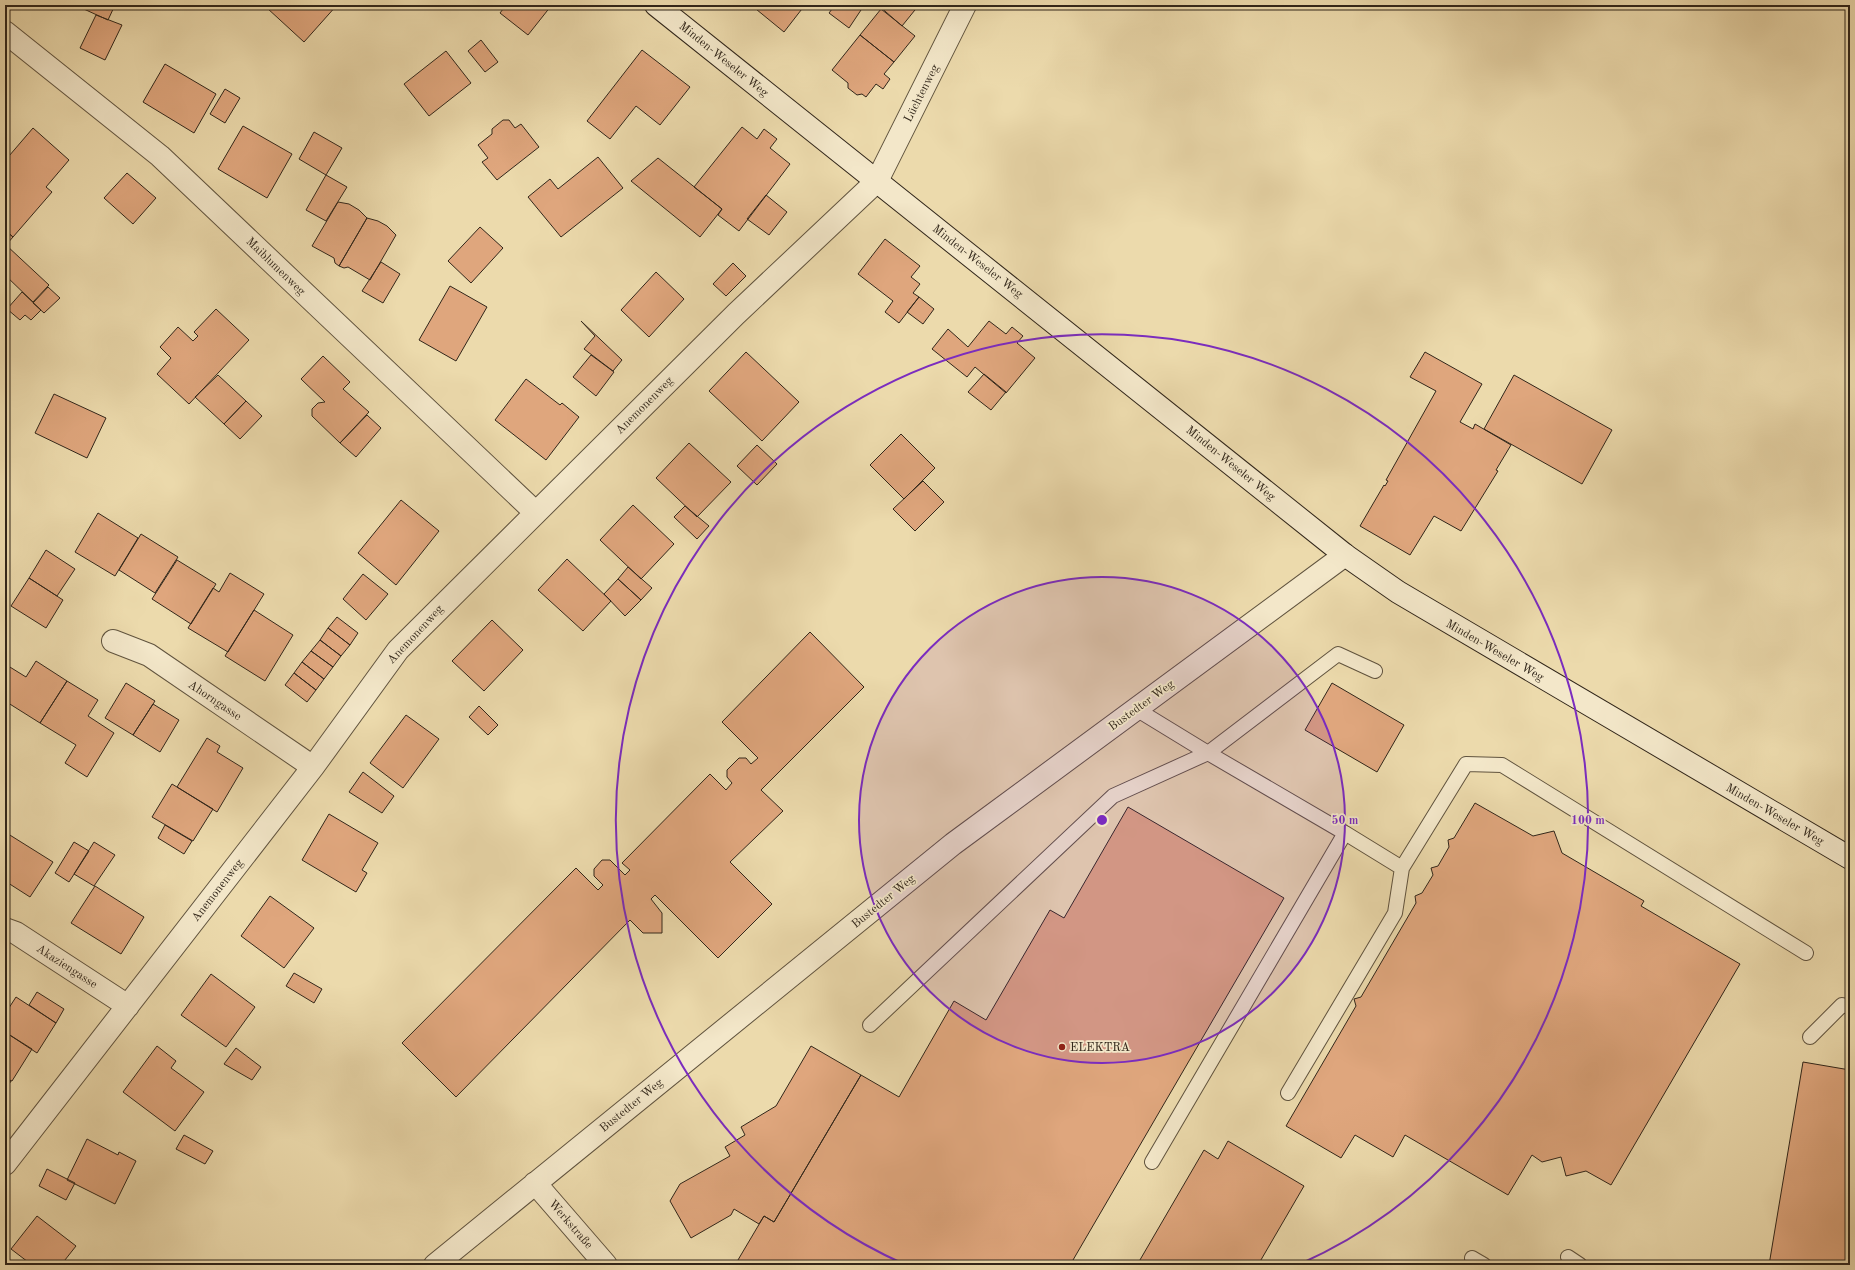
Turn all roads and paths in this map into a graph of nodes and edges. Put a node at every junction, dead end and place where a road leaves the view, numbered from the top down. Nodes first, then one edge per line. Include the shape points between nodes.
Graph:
1 (656, 5) edge
2 (964, 5) edge
3 (5, 32) edge
4 (876, 181) junction
5 (535, 512) junction
6 (1345, 555) junction
7 (113, 641) dead end
8 (1375, 671) dead end
9 (1136, 709) junction
10 (1208, 753) junction
11 (313, 767) junction
12 (1345, 833) junction
13 (1850, 858) edge
14 (1402, 868) junction
15 (5, 929) edge
16 (1806, 952) dead end
17 (128, 1006) junction
18 (1850, 1007) edge
19 (870, 1025) dead end
20 (1810, 1037) dead end
21 (1288, 1093) dead end
22 (1152, 1162) dead end
23 (5, 1164) edge
24 (535, 1183) junction
25 (1568, 1257) dead end
26 (435, 1265) edge
27 (606, 1265) edge
28 (1580, 1265) edge

1 - 4 street, Minden-Weseler Weg
2 - 4 street, Lüchtenweg
3 - 5 street, Maiblumenweg via 160,156
4 - 5 street, Anemonenweg via 736,314
4 - 6 street, Minden-Weseler Weg
5 - 11 street, Anemonenweg via 398,650
6 - 9 street, Bustedter Weg
6 - 13 street, Minden-Weseler Weg via 1398,592
7 - 11 street, Ahorngasse via 149,655
8 - 10 lane via 1338,654
9 - 10 lane
9 - 24 street, Bustedter Weg via 953,844
10 - 12 lane
10 - 19 lane via 1114,796
11 - 17 street, Anemonenweg
12 - 14 lane
12 - 22 lane
14 - 16 lane via 1466,764 1502,765
14 - 21 lane via 1395,913
15 - 17 street, Akaziengasse via 16,933
17 - 23 street, Anemonenweg
18 - 20 lane via 1842,1005
24 - 26 street, Bustedter Weg
24 - 27 street, Werkstraße
25 - 28 lane

